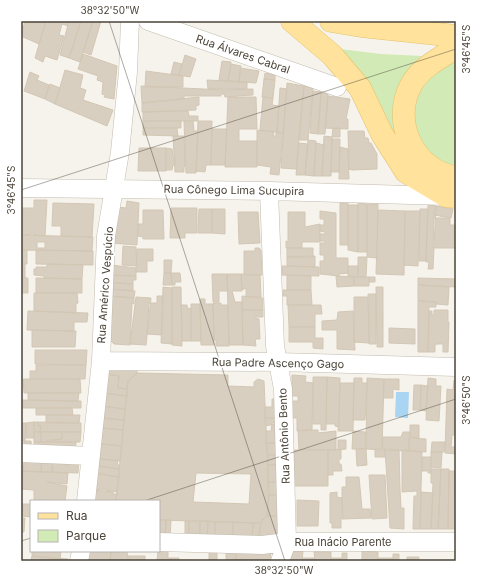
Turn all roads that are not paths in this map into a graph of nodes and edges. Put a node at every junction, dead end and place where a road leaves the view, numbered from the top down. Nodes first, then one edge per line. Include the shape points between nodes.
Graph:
1 (130, 21) edge
2 (148, 21) edge
3 (292, 21) edge
4 (331, 21) edge
5 (456, 36) edge
6 (456, 48) edge
7 (338, 87) dead end
8 (456, 177) edge
9 (21, 188) edge
10 (115, 189) junction
11 (269, 190) junction
12 (451, 197) edge
13 (100, 361) junction
14 (278, 362) junction
15 (456, 367) edge
16 (21, 453) edge
17 (91, 456) junction
18 (86, 500) edge
19 (160, 542) edge
20 (287, 542) junction
21 (456, 542) edge
22 (280, 561) edge

1 - 10 street, Rua Américo Vespúcio via 128,72
2 - 7 street, Rua Álvares Cabral
3 - 12 main road via 332,55 360,88 382,134 406,172
4 - 5 main road
6 - 8 main road via 426,68 411,84 405,100 403,124 411,146 426,163 448,176
9 - 10 street, Rua Cônego Lima Sucupira
10 - 11 street, Rua Cônego Lima Sucupira
10 - 13 street, Rua Américo Vespúcio via 106,236
11 - 12 street, Rua Cônego Lima Sucupira
11 - 14 street, Rua Antônio Bento via 273,327
13 - 14 street, Rua Padre Ascenço Gago
13 - 17 street, Rua Américo Vespúcio
14 - 15 street, Rua Padre Ascenço Gago
14 - 20 street, Rua Antônio Bento via 284,389
16 - 17 street
17 - 18 street, Rua Américo Vespúcio
19 - 20 street, Rua Inácio Parente via 262,545
20 - 21 street, Rua Inácio Parente
20 - 22 street, Rua Antônio Bento

